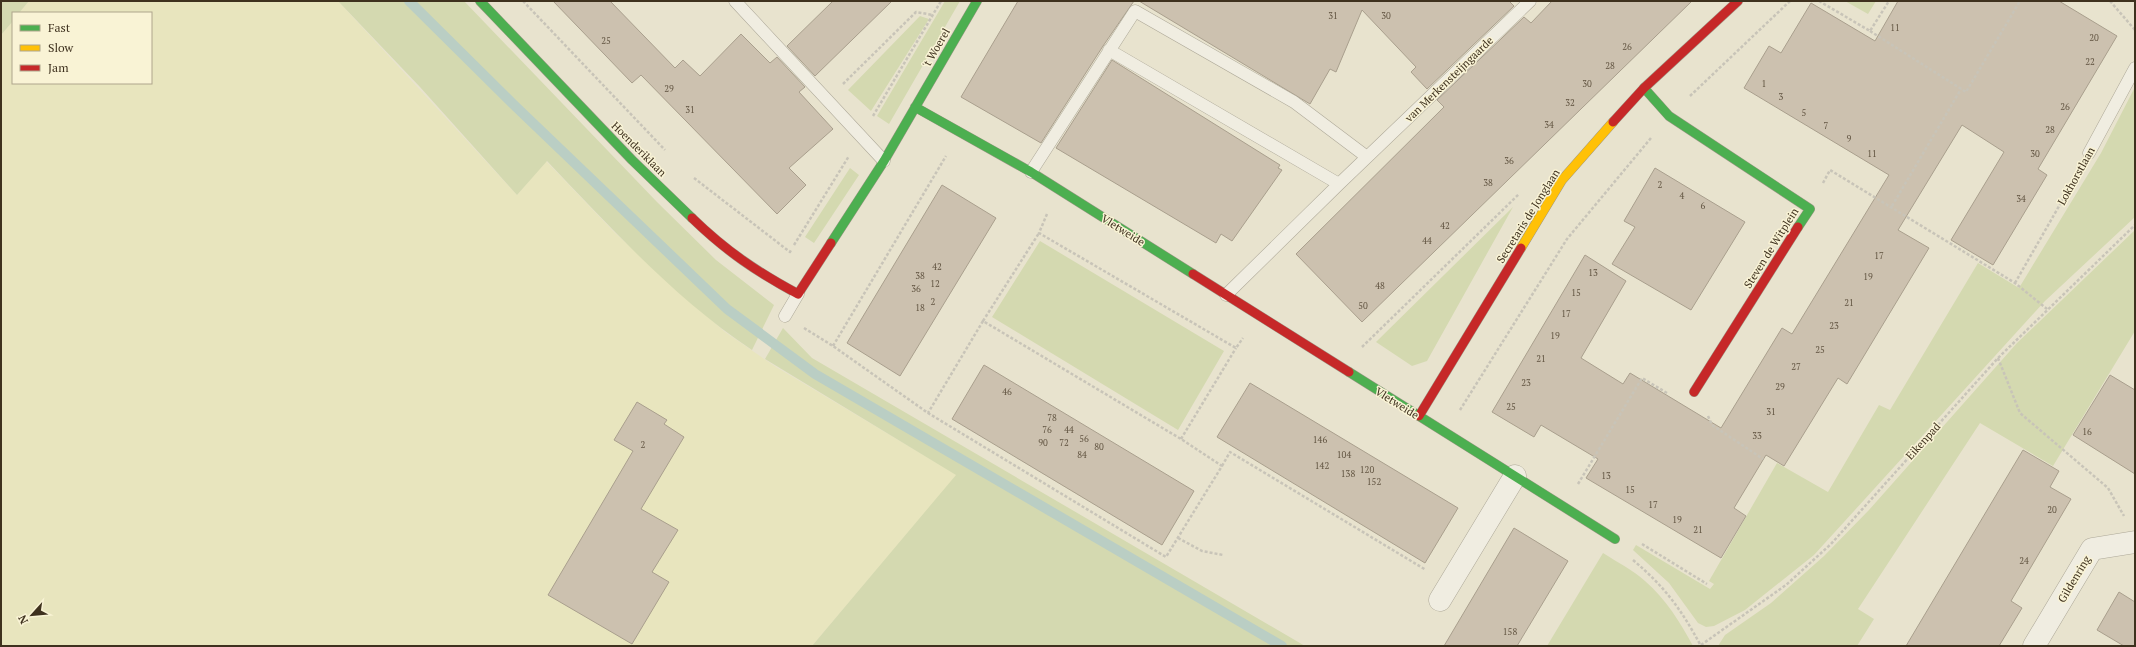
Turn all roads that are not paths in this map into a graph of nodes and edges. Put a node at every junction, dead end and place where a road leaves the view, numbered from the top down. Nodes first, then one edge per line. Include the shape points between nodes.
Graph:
1 (480, 1) edge
2 (734, 1) edge
3 (977, 1) edge
4 (1530, 1) edge
5 (1738, 1) edge
6 (1109, 50) junction
7 (2135, 68) edge
8 (1644, 88) junction
9 (915, 107) junction
10 (2089, 153) road end
11 (1367, 157) junction
12 (884, 161) junction
13 (1031, 172) junction
14 (1339, 184) junction
15 (798, 294) junction
16 (1226, 295) junction
17 (785, 316) road end
18 (1694, 392) dead end
19 (1419, 416) junction
20 (1514, 476) junction
21 (1614, 539) road end
22 (2135, 542) edge
23 (1440, 600) dead end
24 (2034, 646) edge

1 - 15 street, Hoenderiklaan via 632,160 720,245 766,277
2 - 12 lane
3 - 9 street, 't Woerel
4 - 11 lane, van Merkensteijngaarde
5 - 8 street, Secretaris de Jonglaan
6 - 11 lane via 1135,11 1294,102
6 - 13 lane
6 - 14 lane
7 - 10 lane, Lokhorstlaan
8 - 18 street, Steven de Witplein via 1669,116 1810,209
8 - 19 street, Secretaris de Jonglaan via 1562,180
9 - 12 street
9 - 13 street, Vletweide
11 - 14 lane, van Merkensteijngaarde
12 - 15 street
13 - 16 street, Vletweide
14 - 16 lane, van Merkensteijngaarde
15 - 17 lane
16 - 19 street, Vletweide
19 - 20 street, Vletweide
20 - 21 street, Vletweide
20 - 23 street
22 - 24 street, Gildenring via 2092,549

